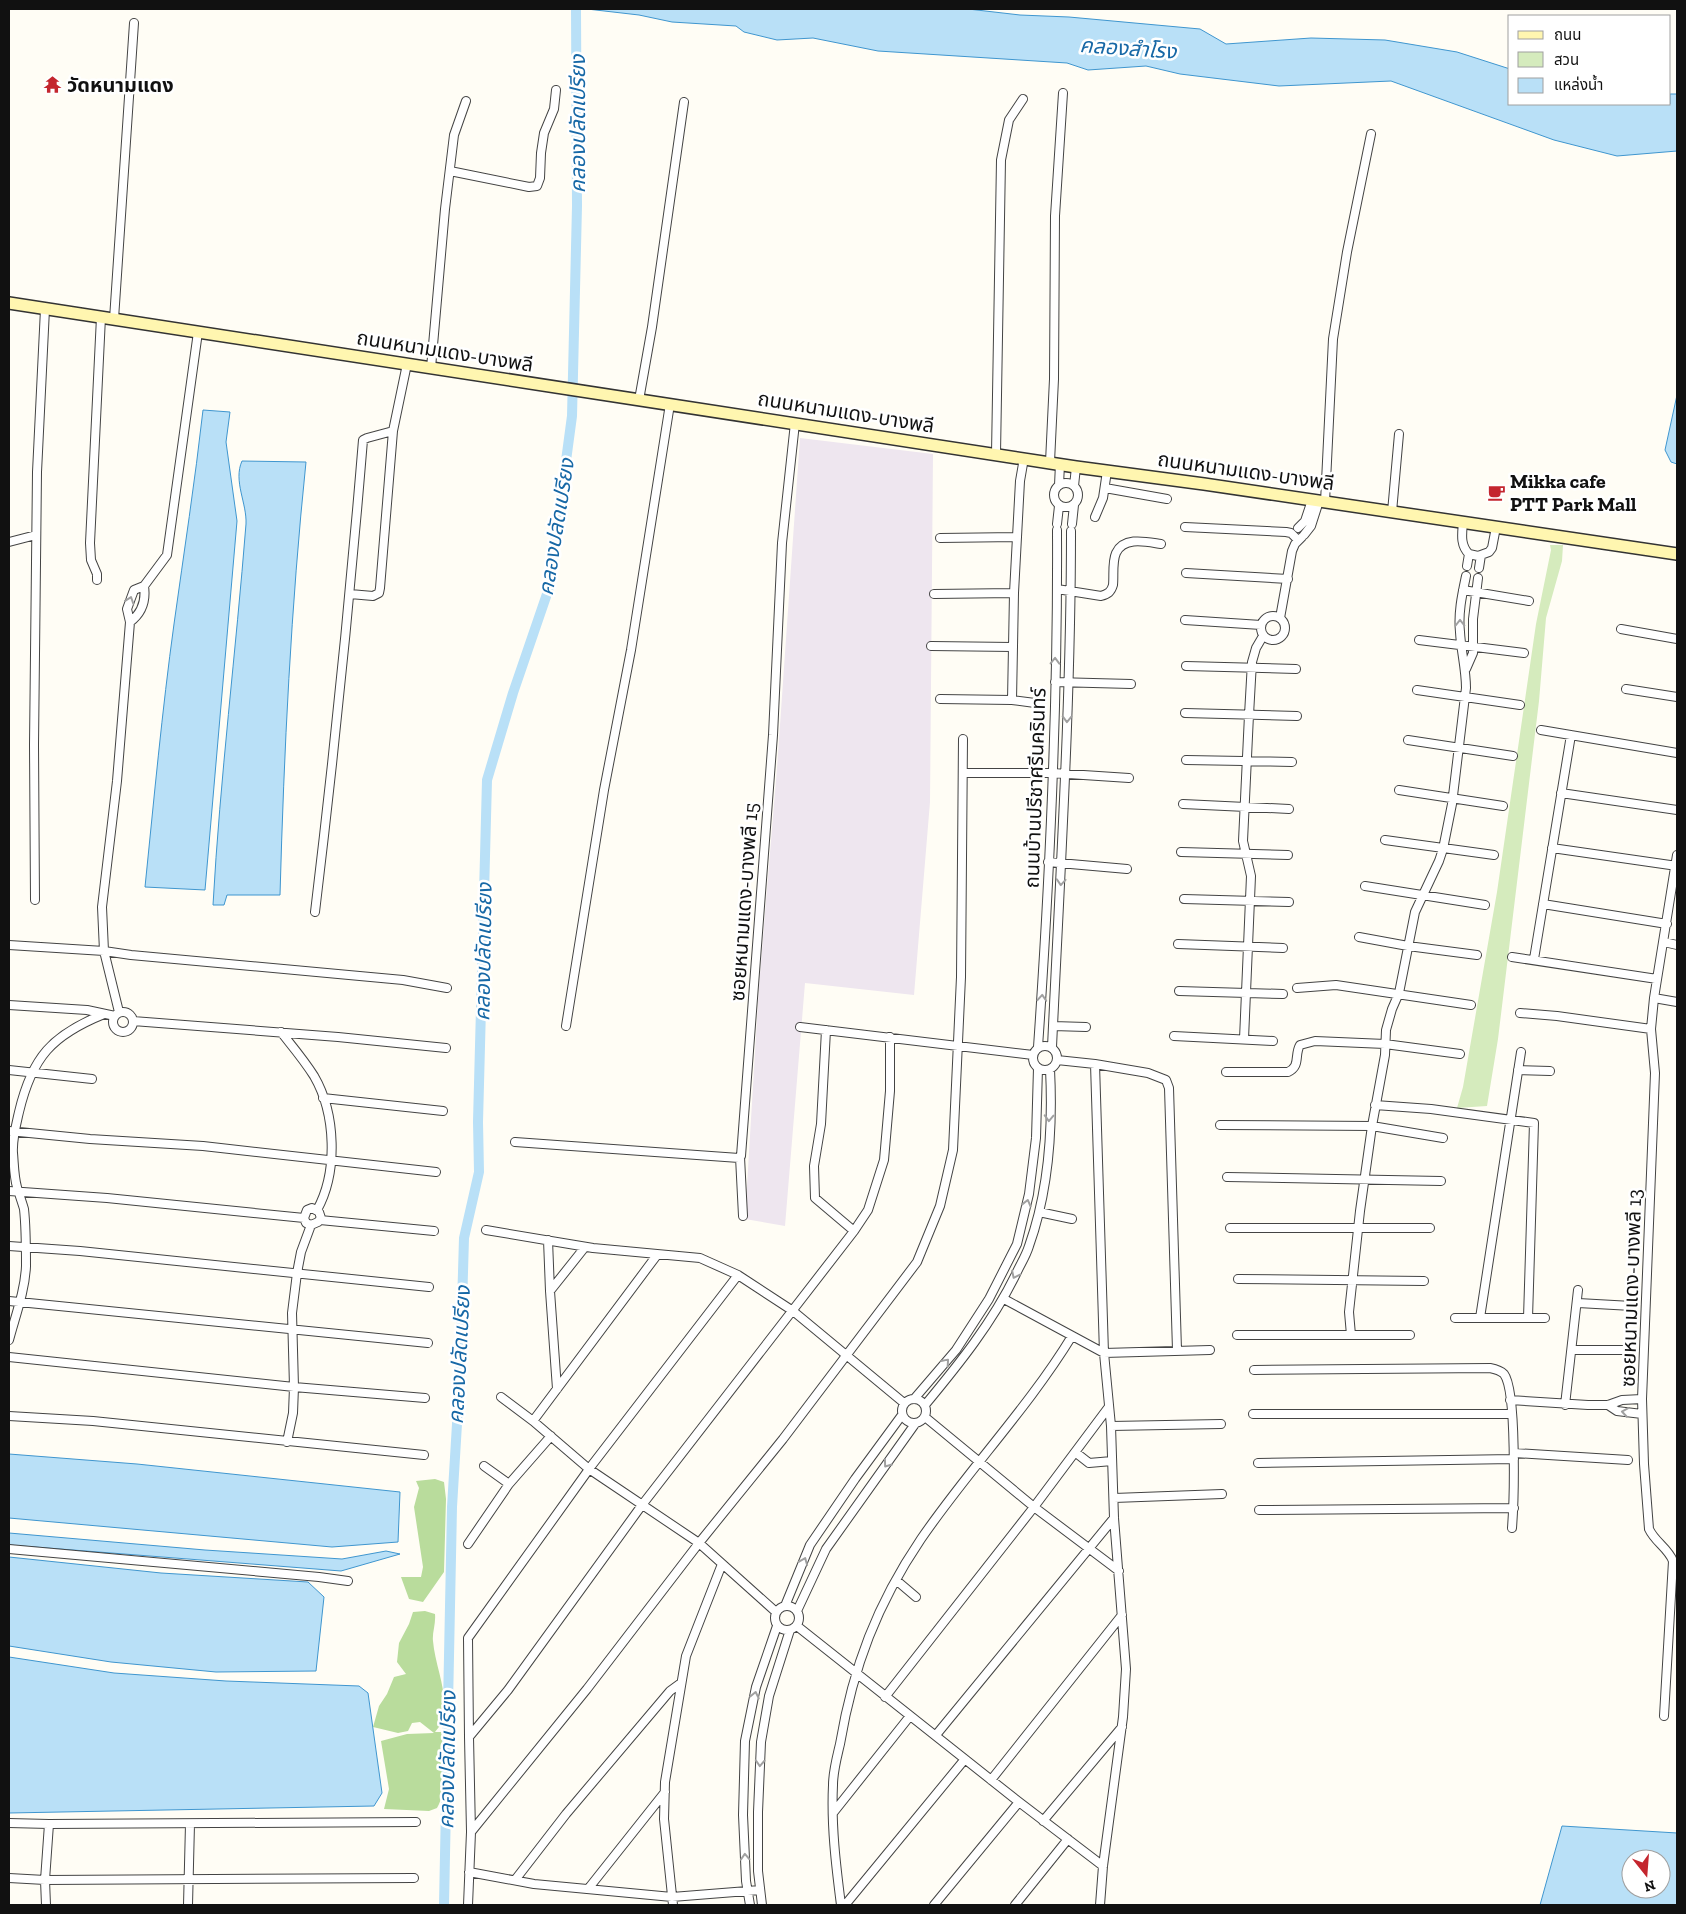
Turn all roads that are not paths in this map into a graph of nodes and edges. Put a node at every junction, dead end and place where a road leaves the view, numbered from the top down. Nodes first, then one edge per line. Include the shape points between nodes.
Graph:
1 (134, 23) dead end
2 (556, 90) dead end
3 (1063, 93) dead end
4 (1023, 99) dead end
5 (466, 101) dead end
6 (684, 102) dead end
7 (1371, 134) dead end
8 (450, 171) junction
9 (9, 303) edge
10 (45, 309) junction
11 (101, 317) junction
12 (114, 319) junction
13 (198, 332) junction
14 (407, 364) junction
15 (431, 368) junction
16 (639, 400) junction
17 (670, 404) junction
18 (796, 424) junction
19 (392, 431) junction
20 (1399, 434) dead end
21 (996, 454) junction
22 (1024, 458) junction
23 (1055, 463) junction
24 (1076, 466) junction
25 (1107, 471) junction
26 (1059, 485) junction
27 (1074, 486) junction
28 (1105, 488) junction
29 (1167, 499) dead end
30 (1319, 501) junction
31 (1074, 505) junction
32 (1059, 506) junction
33 (1392, 512) junction
34 (1095, 517) dead end
35 (1463, 522) junction
36 (1185, 527) dead end
37 (1496, 527) junction
38 (1295, 530) junction
39 (36, 535) junction
40 (1017, 537) junction
41 (1301, 537) junction
42 (940, 538) dead end
43 (9, 542) edge
44 (1161, 544) dead end
45 (1292, 551) junction
46 (1469, 554) junction
47 (1677, 554) edge
48 (1481, 555) junction
49 (1467, 566) dead end
50 (1479, 568) dead end
51 (1186, 573) dead end
52 (1466, 576) dead end
53 (1478, 578) dead end
54 (1288, 579) junction
55 (97, 580) dead end
56 (144, 586) junction
57 (1057, 589) junction
58 (1071, 590) junction
59 (1463, 590) junction
60 (1014, 593) junction
61 (1476, 593) junction
62 (350, 594) junction
63 (934, 594) dead end
64 (1529, 601) dead end
65 (1280, 618) junction
66 (1185, 620) dead end
67 (130, 622) junction
68 (1261, 625) junction
69 (1621, 629) dead end
70 (1264, 636) junction
71 (1677, 639) edge
72 (1419, 640) dead end
73 (1461, 645) junction
74 (931, 646) dead end
75 (1013, 647) junction
76 (1473, 647) junction
77 (1524, 653) dead end
78 (1186, 666) dead end
79 (1251, 668) junction
80 (1296, 669) dead end
81 (1466, 669) junction
82 (1055, 682) junction
83 (1068, 684) junction
84 (1131, 684) dead end
85 (1626, 689) dead end
86 (1418, 690) dead end
87 (1465, 697) junction
88 (1677, 697) edge
89 (940, 699) dead end
90 (1012, 700) junction
91 (1035, 703) dead end
92 (1520, 705) dead end
93 (1185, 713) dead end
94 (1249, 715) junction
95 (1296, 716) dead end
96 (1541, 730) dead end
97 (1571, 735) junction
98 (963, 739) dead end
99 (1408, 740) dead end
100 (1458, 748) junction
101 (1677, 753) edge
102 (1513, 756) dead end
103 (1186, 760) dead end
104 (1247, 761) junction
105 (1292, 762) dead end
106 (964, 773) junction
107 (1052, 773) junction
108 (1066, 774) junction
109 (1129, 778) dead end
110 (1399, 790) dead end
111 (1561, 793) junction
112 (1453, 798) junction
113 (1183, 804) dead end
114 (1503, 806) dead end
115 (1245, 807) junction
116 (1289, 809) dead end
117 (1677, 810) edge
118 (1385, 840) dead end
119 (1552, 848) junction
120 (1443, 849) junction
121 (1182, 852) dead end
122 (1245, 854) junction
123 (1288, 855) dead end
124 (1494, 855) dead end
125 (1677, 855) edge
126 (1048, 862) junction
127 (1062, 863) junction
128 (1676, 866) edge
129 (1127, 869) dead end
130 (1365, 886) dead end
131 (1423, 895) junction
132 (35, 900) dead end
133 (1184, 900) dead end
134 (1250, 900) junction
135 (1289, 902) dead end
136 (1543, 904) junction
137 (1485, 906) dead end
138 (315, 912) dead end
139 (1667, 924) junction
140 (1358, 937) dead end
141 (1664, 942) junction
142 (1178, 944) dead end
143 (9, 945) edge
144 (1677, 945) edge
145 (1247, 946) junction
146 (1408, 946) junction
147 (1283, 948) dead end
148 (104, 951) junction
149 (1477, 955) dead end
150 (1512, 956) dead end
151 (1534, 959) junction
152 (1657, 979) junction
153 (446, 988) dead end
154 (1297, 988) dead end
155 (1179, 991) dead end
156 (1399, 993) junction
157 (1245, 994) junction
158 (1283, 994) dead end
159 (1654, 998) junction
160 (1677, 1002) edge
161 (1471, 1004) dead end
162 (9, 1005) edge
163 (1520, 1013) dead end
164 (104, 1014) junction
165 (117, 1014) junction
166 (133, 1021) junction
167 (566, 1026) dead end
168 (1053, 1026) junction
169 (1086, 1026) dead end
170 (800, 1028) dead end
171 (1651, 1029) junction
172 (826, 1030) junction
173 (281, 1032) junction
174 (1174, 1036) dead end
175 (890, 1037) junction
176 (1244, 1039) junction
177 (1273, 1041) dead end
178 (1385, 1044) junction
179 (958, 1046) junction
180 (1038, 1047) junction
181 (1052, 1047) junction
182 (446, 1048) dead end
183 (1520, 1052) dead end
184 (1460, 1054) dead end
185 (1033, 1055) junction
186 (1057, 1060) junction
187 (1095, 1064) junction
188 (1038, 1068) junction
189 (1050, 1069) junction
190 (9, 1070) edge
191 (1518, 1070) junction
192 (1550, 1071) dead end
193 (32, 1072) junction
194 (1226, 1072) dead end
195 (92, 1079) dead end
196 (323, 1098) junction
197 (1375, 1106) junction
198 (443, 1111) dead end
199 (1509, 1119) junction
200 (1220, 1125) dead end
201 (1372, 1126) junction
202 (12, 1131) edge
203 (1443, 1138) dead end
204 (515, 1142) dead end
205 (740, 1158) junction
206 (331, 1160) junction
207 (436, 1172) dead end
208 (1227, 1177) dead end
209 (1364, 1179) junction
210 (1441, 1181) dead end
211 (9, 1191) edge
212 (18, 1191) junction
213 (317, 1210) junction
214 (1038, 1212) junction
215 (743, 1216) dead end
216 (304, 1218) junction
217 (1072, 1219) dead end
218 (320, 1220) junction
219 (311, 1225) junction
220 (1230, 1228) dead end
221 (1430, 1228) dead end
222 (1358, 1229) junction
223 (486, 1230) dead end
224 (434, 1231) dead end
225 (854, 1231) junction
226 (548, 1240) junction
227 (9, 1246) edge
228 (25, 1246) junction
229 (585, 1247) junction
230 (657, 1255) junction
231 (297, 1273) junction
232 (738, 1275) junction
233 (1238, 1279) dead end
234 (1353, 1279) junction
235 (1424, 1281) dead end
236 (429, 1287) dead end
237 (1578, 1290) dead end
238 (550, 1291) junction
239 (1004, 1299) junction
240 (9, 1301) edge
241 (19, 1302) junction
242 (1578, 1303) junction
243 (1632, 1306) dead end
244 (793, 1311) junction
245 (1455, 1318) dead end
246 (1480, 1318) junction
247 (1528, 1318) junction
248 (1545, 1318) dead end
249 (293, 1330) junction
250 (1351, 1335) junction
251 (1410, 1335) dead end
252 (1072, 1336) junction
253 (1237, 1336) dead end
254 (9, 1340) edge
255 (428, 1342) dead end
256 (1177, 1350) junction
257 (1210, 1350) dead end
258 (1572, 1350) junction
259 (1632, 1350) dead end
260 (1104, 1353) junction
261 (845, 1356) junction
262 (9, 1357) edge
263 (1254, 1370) dead end
264 (294, 1387) junction
265 (557, 1389) junction
266 (501, 1397) dead end
267 (425, 1398) dead end
268 (914, 1399) junction
269 (1510, 1400) junction
270 (1642, 1400) junction
271 (904, 1403) junction
272 (925, 1405) junction
273 (1565, 1405) junction
274 (1608, 1405) junction
275 (1108, 1408) junction
276 (1253, 1414) dead end
277 (1511, 1414) junction
278 (1642, 1414) junction
279 (902, 1415) junction
280 (9, 1416) edge
281 (925, 1417) junction
282 (534, 1420) junction
283 (915, 1424) junction
284 (1221, 1424) dead end
285 (1110, 1426) junction
286 (552, 1436) junction
287 (287, 1442) junction
288 (1075, 1452) junction
289 (424, 1455) dead end
290 (1514, 1456) junction
291 (1628, 1460) dead end
292 (1112, 1461) junction
293 (980, 1462) junction
294 (1258, 1463) dead end
295 (484, 1466) dead end
296 (589, 1469) junction
297 (509, 1484) junction
298 (1222, 1494) dead end
299 (1114, 1498) junction
300 (642, 1505) junction
301 (1034, 1507) junction
302 (1514, 1508) junction
303 (1260, 1510) dead end
304 (1114, 1518) junction
305 (1512, 1528) dead end
306 (699, 1543) junction
307 (468, 1544) dead end
308 (1088, 1547) junction
309 (9, 1549) edge
310 (722, 1564) junction
311 (1119, 1571) junction
312 (896, 1580) junction
313 (348, 1581) dead end
314 (916, 1597) dead end
315 (785, 1606) junction
316 (797, 1611) junction
317 (776, 1612) junction
318 (1122, 1615) junction
319 (777, 1626) junction
320 (793, 1628) junction
321 (856, 1673) junction
322 (682, 1683) junction
323 (885, 1696) junction
324 (910, 1716) junction
325 (1664, 1716) dead end
326 (1122, 1727) junction
327 (936, 1736) junction
328 (469, 1737) junction
329 (965, 1760) junction
330 (991, 1780) junction
331 (665, 1792) junction
332 (1019, 1802) junction
333 (833, 1813) junction
334 (1043, 1821) junction
335 (416, 1822) dead end
336 (9, 1823) edge
337 (49, 1824) junction
338 (190, 1824) junction
339 (470, 1832) junction
340 (1068, 1839) junction
341 (1103, 1866) junction
342 (469, 1872) junction
343 (9, 1878) edge
344 (414, 1878) dead end
345 (45, 1880) junction
346 (188, 1880) junction
347 (515, 1880) junction
348 (588, 1889) junction
349 (760, 1890) junction
350 (748, 1891) junction
351 (673, 1901) edge
352 (1099, 1904) edge
353 (46, 1905) edge
354 (188, 1905) edge
355 (468, 1905) edge
356 (750, 1905) edge
357 (762, 1905) edge
358 (841, 1905) edge
359 (845, 1905) edge
360 (934, 1905) edge
361 (1015, 1905) edge

1 - 12 street
2 - 8 street via 554,110 544,133 537,186
3 - 23 street via 1055,216
4 - 21 street via 1004,137 1000,175
5 - 8 street via 454,135
6 - 16 street
7 - 30 street via 1333,339
8 - 15 street
9 - 10 main road, ถนนหนามแดง-บางพลี
10 - 11 main road, ถนนหนามแดง-บางพลี
10 - 39 street
11 - 12 main road, ถนนหนามแดง-บางพลี
11 - 55 street via 90,543
12 - 13 main road, ถนนหนามแดง-บางพลี
13 - 14 main road, ถนนหนามแดง-บางพลี
13 - 56 street via 167,555
14 - 15 main road, ถนนหนามแดง-บางพลี
14 - 19 street
15 - 16 main road, ถนนหนามแดง-บางพลี
16 - 17 main road, ถนนหนามแดง-บางพลี
17 - 18 main road, ถนนหนามแดง-บางพลี
17 - 167 street via 633,641 604,790
18 - 21 main road, ถนนหนามแดง-บางพลี
18 - 205 street, ซอยหนามแดง-บางพลี 15 via 782,543 772,745
19 - 62 street via 363,440
19 - 62 street via 379,593 373,596
20 - 33 street
21 - 22 main road, ถนนหนามแดง-บางพลี
22 - 23 main road, ถนนหนามแดง-บางพลี
22 - 40 street
23 - 24 main road, ถนนหนามแดง-บางพลี
23 - 26 street
24 - 25 main road, ถนนหนามแดง-บางพลี
24 - 27 street
25 - 28 street
25 - 30 main road, ถนนหนามแดง-บางพลี
26 - 27 street
26 - 32 street via 1053,495
27 - 31 street via 1078,493
28 - 29 street
28 - 34 street
30 - 33 main road, ถนนหนามแดง-บางพลี
30 - 38 street
30 - 41 street via 1310,526
31 - 32 street
31 - 58 street, ถนนบ้านปรีชาศรีนครินทร์
32 - 57 street, ถนนบ้านปรีชาศรีนครินทร์
33 - 35 main road, ถนนหนามแดง-บางพลี
35 - 37 main road, ถนนหนามแดง-บางพลี
35 - 46 street via 1462,539
36 - 38 street
37 - 47 main road, ถนนหนามแดง-บางพลี
37 - 48 street via 1490,552
38 - 41 street
38 - 45 street via 1289,538
39 - 43 street
39 - 132 street
40 - 42 street
40 - 60 street
41 - 45 street
44 - 58 street via 1135,541 1121,547 1116,552 1113,585 1108,594 1102,596
45 - 54 street
46 - 48 street
46 - 49 street
48 - 50 street
51 - 54 street
52 - 59 street
53 - 61 street
54 - 65 street
56 - 67 street via 145,597 138,616
67 -> 56 street via 127,609 134,590
57 - 58 street
82 -> 57 street, ถนนบ้านปรีชาศรีนครินทร์
58 - 83 street, ถนนบ้านปรีชาศรีนครินทร์
59 - 61 street
73 -> 59 street via 1459,618
60 - 63 street
60 - 75 street
61 - 64 street
61 - 76 street
62 - 138 street
65 - 68 street via 1269,617
65 - 70 street via 1284,623 1283,634 1274,640
66 - 68 street
67 - 148 street via 117,781 102,907
68 - 70 street
69 - 71 street
70 - 79 street via 1254,653
72 - 73 street
73 - 76 street
73 - 81 street
74 - 75 street
75 - 90 street
76 - 77 street
76 - 81 street
78 - 79 street
79 - 80 street
79 - 94 street
81 - 87 street
82 - 83 street
82 - 107 street, ถนนบ้านปรีชาศรีนครินทร์
83 - 84 street
83 -> 108 street, ถนนบ้านปรีชาศรีนครินทร์
85 - 88 street
86 - 87 street
87 - 92 street
87 - 100 street
89 - 90 street
90 - 91 street
93 - 94 street
94 - 95 street
94 - 104 street
96 - 97 street
97 - 101 street
97 - 111 street
98 - 106 street
99 - 100 street
100 - 102 street
100 - 112 street
103 - 104 street
104 - 105 street
104 - 115 street
106 - 107 street
106 - 179 street
107 - 108 street
107 - 126 street, ถนนบ้านปรีชาศรีนครินทร์
108 - 109 street
108 - 127 street, ถนนบ้านปรีชาศรีนครินทร์
110 - 112 street
111 - 117 street
111 - 119 street
112 - 114 street
112 - 120 street
113 - 115 street
115 - 116 street
115 - 122 street
118 - 120 street
119 - 128 street
119 - 136 street
120 - 124 street
120 - 131 street
121 - 122 street
122 - 123 street
122 - 134 street via 1251,869
125 - 128 street, ซอยหนามแดง-บางพลี 13
126 - 127 street
180 -> 126 street, ถนนบ้านปรีชาศรีนครินทร์
127 - 129 street
127 -> 168 street, ถนนบ้านปรีชาศรีนครินทร์
128 - 139 street, ซอยหนามแดง-บางพลี 13
130 - 131 street
131 - 137 street
131 - 146 street via 1415,912
133 - 134 street
134 - 135 street
134 - 145 street
136 - 139 street
136 - 151 street
139 - 141 street, ซอยหนามแดง-บางพลี 13
140 - 146 street
141 - 144 street
141 - 152 street, ซอยหนามแดง-บางพลี 13
142 - 145 street
143 - 148 street
145 - 147 street
145 - 157 street
146 - 149 street
146 - 156 street
148 - 153 street via 403,980
148 - 165 street
150 - 151 street
151 - 152 street
152 - 159 street, ซอยหนามแดง-บางพลี 13
154 - 156 street via 1329,984
155 - 157 street
156 - 161 street
156 - 178 street via 1386,1030
157 - 158 street
157 - 176 street
159 - 160 street
159 - 171 street, ซอยหนามแดง-บางพลี 13
162 - 164 street
163 - 171 street
164 - 165 street
164 - 193 street via 60,1037 43,1054
165 - 166 street via 128,1013
165 - 166 street via 112,1023 120,1032 129,1030
166 - 173 street
168 - 169 street
168 - 181 street, ถนนบ้านปรีชาศรีนครินทร์
170 - 172 street
171 - 270 street, ซอยหนามแดง-บางพลี 13 via 1655,1073
172 - 175 street
172 - 225 street via 821,1124 814,1166 815,1198
173 - 182 street
173 - 196 street via 314,1077
174 - 176 street
175 - 179 street
175 - 225 street via 890,1091 884,1160 868,1210
176 - 177 street
178 - 184 street
178 - 194 street via 1314,1041 1300,1045 1297,1065 1288,1072
178 - 197 street
179 - 185 street
179 - 261 street via 953,1150 940,1206 917,1262
180 - 181 street
180 - 185 street, ถนนบ้านปรีชาศรีนครินทร์
181 - 186 street, ถนนบ้านปรีชาศรีนครินทร์
183 - 191 street
185 - 188 street
186 - 187 street
186 - 189 street
187 - 256 street via 1148,1073 1166,1080 1169,1088
187 - 260 street
188 - 189 street
268 -> 188 street via 956,1350 989,1299 1017,1244 1029,1194 1036,1138
189 -> 214 street via 1048,1158
190 - 193 street
191 - 192 street
191 - 199 street
193 - 195 street
193 - 202 street
196 - 198 street
196 - 206 street via 331,1137
197 - 199 street
197 - 201 street
199 - 246 street
199 - 247 street via 1534,1123
200 - 201 street
201 - 203 street
201 - 209 street
202 - 206 street
202 - 212 street
204 - 205 street
205 - 215 street, ซอยหนามแดง-บางพลี 15
206 - 207 street
206 - 213 street via 325,1196
208 - 209 street
209 - 210 street
209 - 222 street
211 - 212 street
212 - 216 street
212 - 228 street via 23,1208
213 - 216 street via 307,1210
213 - 218 street
214 - 217 street
214 -> 239 street via 1029,1247
216 - 219 street
218 - 219 street
218 - 224 street
219 - 231 street
220 - 222 street
221 - 222 street
222 - 234 street
223 - 226 street
225 - 244 street
226 - 229 street
226 - 238 street
227 - 228 street
228 - 231 street
228 - 241 street via 26,1268
229 - 230 street
229 - 238 street
230 - 232 street via 700,1258
230 - 265 street
231 - 236 street
231 - 249 street
232 - 244 street
232 - 296 street
233 - 234 street
234 - 235 street
234 - 250 street via 1349,1312
237 - 242 street
238 - 265 street
239 - 252 street
239 - 272 street via 968,1354
240 - 241 street
241 - 249 street
241 - 254 street
242 - 243 street
242 - 258 street
244 - 261 street
244 - 300 street
245 - 246 street
246 - 247 street
247 - 248 street
249 - 255 street
249 - 264 street
250 - 251 street
250 - 253 street
252 - 260 street
252 - 293 street via 1049,1372
256 - 257 street
256 - 260 street
258 - 259 street
258 - 273 street
260 - 275 street
261 - 271 street
261 - 306 street
262 - 264 street
263 - 269 street via 1490,1368 1504,1375
264 - 267 street
264 - 287 street
265 - 282 street
266 - 282 street
268 - 271 street
268 - 272 street
269 - 273 street
269 - 277 street
270 - 274 street via 1622,1400
270 - 278 street, ซอยหนามแดง-บางพลี 13
271 - 279 street
272 - 281 street
273 - 274 street
278 -> 274 street via 1617,1411
275 - 285 street
275 - 288 street
276 - 277 street
277 - 290 street
278 - 325 street, ซอยหนามแดง-บางพลี 13 via 1649,1529 1673,1561
279 - 283 street
315 -> 279 street via 810,1545
280 - 287 street via 93,1421
281 - 283 street
281 - 293 street
282 - 286 street
283 -> 316 street via 826,1549
284 - 285 street
285 - 292 street
286 - 296 street
286 - 297 street
287 - 289 street
288 - 292 street via 1089,1462
288 - 301 street
290 - 291 street
290 - 294 street
290 - 302 street
292 - 299 street
293 - 301 street
293 - 312 street via 922,1538
295 - 297 street
296 - 300 street
296 - 328 street via 468,1638
297 - 307 street
298 - 299 street
299 - 304 street
300 - 306 street
300 - 328 street via 508,1690
301 - 308 street
301 - 323 street
302 - 303 street
302 - 305 street
304 - 308 street
304 - 311 street
306 - 310 street
306 - 339 street via 587,1689
308 - 311 street
308 - 327 street
309 - 313 street
310 - 317 street
310 - 322 street via 686,1656
311 - 318 street
312 - 314 street
312 - 321 street via 873,1623
315 - 316 street
315 - 317 street
316 - 320 street via 799,1618
317 - 319 street via 774,1620
318 - 326 street via 1126,1669
318 - 330 street
319 - 320 street via 782,1630
350 -> 319 street via 743,1815 745,1741 756,1687
320 - 321 street
320 -> 349 street via 770,1696 761,1742 758,1812
321 - 323 street
321 - 333 street via 844,1716 833,1783
322 - 331 street
322 - 347 street via 670,1691
323 - 324 street
324 - 327 street
324 - 333 street
326 - 334 street
326 - 341 street
327 - 329 street
328 - 339 street
329 - 330 street
329 - 359 street
330 - 332 street
331 - 348 street
331 - 351 street via 664,1819
332 - 334 street
332 - 360 street
333 - 358 street
334 - 340 street
335 - 338 street
336 - 337 street
337 - 338 street
337 - 345 street
338 - 346 street
339 - 342 street
340 - 341 street
340 - 361 street
341 - 352 street
342 - 347 street
342 - 355 street
343 - 345 street
344 - 346 street
345 - 346 street
345 - 353 street
346 - 354 street
347 - 348 street
348 - 351 street
349 - 350 street
349 - 357 street
350 - 351 street
350 - 356 street

